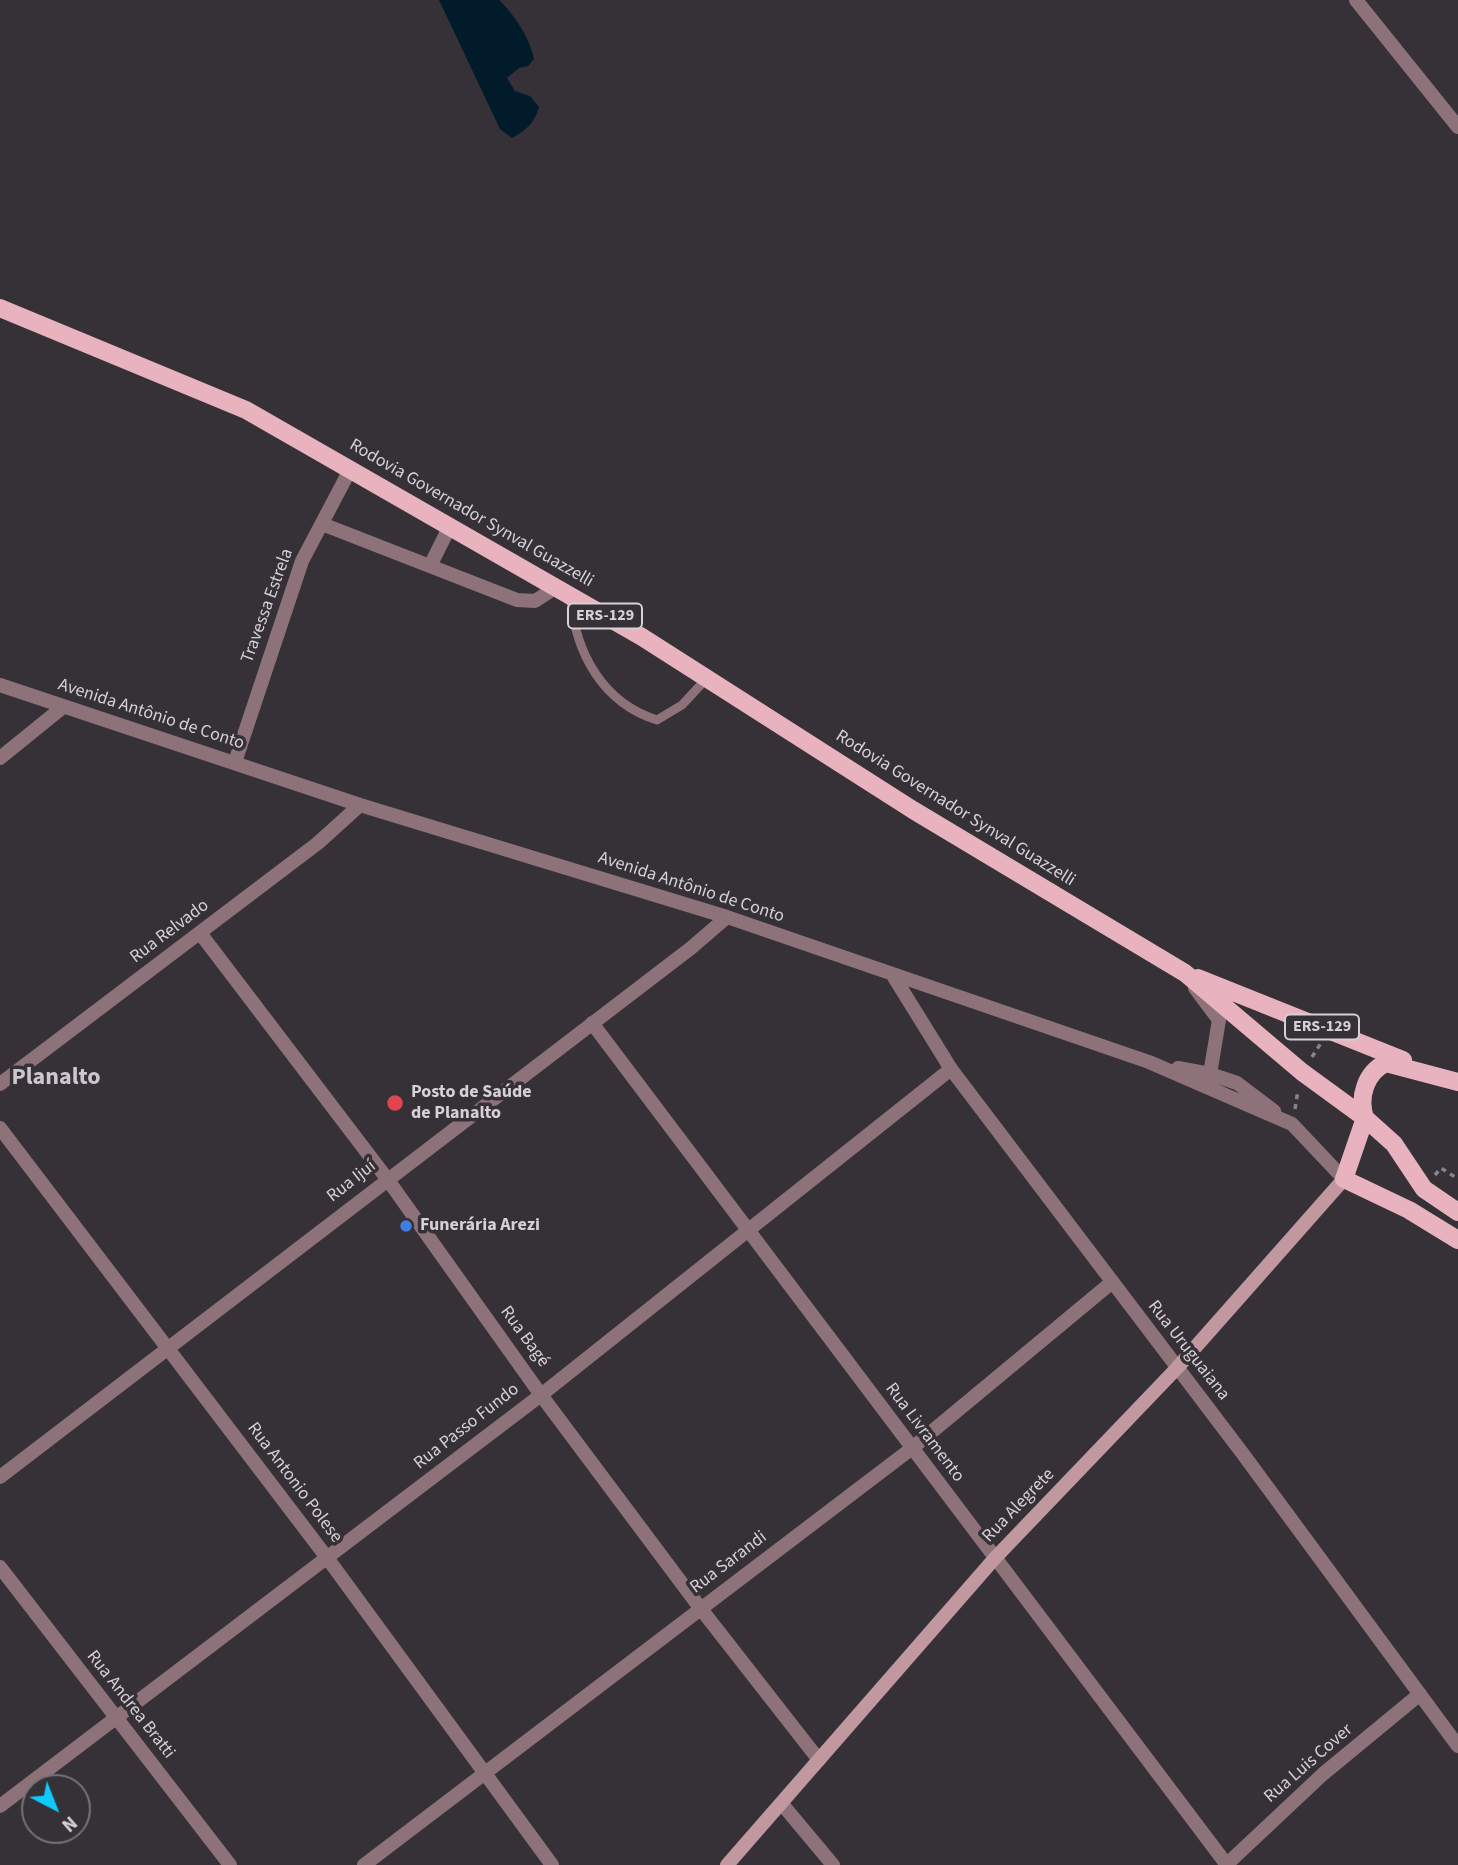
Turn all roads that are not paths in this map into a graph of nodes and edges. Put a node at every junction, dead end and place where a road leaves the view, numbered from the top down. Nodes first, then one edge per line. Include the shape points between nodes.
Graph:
1 (1356, 0) edge
2 (1458, 127) edge
3 (0, 308) edge
4 (351, 468) junction
5 (322, 524) junction
6 (450, 526) junction
7 (430, 566) junction
8 (555, 588) junction
9 (571, 597) junction
10 (707, 678) junction
11 (0, 685) edge
12 (63, 706) junction
13 (0, 758) edge
14 (235, 762) junction
15 (360, 805) junction
16 (727, 917) junction
17 (200, 933) junction
18 (1185, 973) junction
19 (894, 977) junction
20 (592, 1023) junction
21 (1149, 1062) junction
22 (950, 1069) junction
23 (1210, 1074) junction
24 (1458, 1082) edge
25 (0, 1084) edge
26 (1365, 1118) junction
27 (1292, 1124) junction
28 (0, 1128) edge
29 (1344, 1179) junction
30 (387, 1180) junction
31 (1458, 1212) edge
32 (748, 1231) junction
33 (1458, 1240) edge
34 (1111, 1283) junction
35 (167, 1349) junction
36 (1177, 1368) junction
37 (541, 1395) junction
38 (911, 1449) junction
39 (0, 1477) edge
40 (996, 1558) junction
41 (328, 1559) junction
42 (0, 1567) edge
43 (701, 1609) junction
44 (1420, 1694) junction
45 (116, 1719) junction
46 (1458, 1746) edge
47 (819, 1760) junction
48 (484, 1773) junction
49 (782, 1804) junction
50 (0, 1806) edge
51 (230, 1865) edge
52 (364, 1865) edge
53 (552, 1865) edge
54 (727, 1865) edge
55 (833, 1865) edge
56 (1226, 1865) edge

1 - 2 street
3 - 4 main road, Rodovia Governador Synval Guazzelli / ERS-129 via 246,410
4 - 5 street, Travessa Estrela
4 - 6 main road, Rodovia Governador Synval Guazzelli / ERS-129
5 - 7 street
5 - 14 street, Travessa Estrela via 302,561
6 - 7 street
6 - 8 main road, Rodovia Governador Synval Guazzelli / ERS-129
7 - 8 street via 527,602
8 - 9 main road, Rodovia Governador Synval Guazzelli / ERS-129
9 - 10 main road, Rodovia Governador Synval Guazzelli / ERS-129
9 - 10 lane via 573,627 590,666 607,690 634,712 657,720 682,705
10 - 18 main road, Rodovia Governador Synval Guazzelli / ERS-129 via 913,810
11 - 12 street, Avenida Antônio de Conto
12 - 13 street
12 - 14 street, Avenida Antônio de Conto
14 - 15 street, Avenida Antônio de Conto
15 - 16 street, Avenida Antônio de Conto
15 - 17 street, Rua Relvado
16 - 19 street, Avenida Antônio de Conto
16 - 20 street, Rua Ijuí
17 - 25 street, Rua Relvado
17 - 30 street, Rua Bagé
18 - 23 street via 1219,1020
18 - 24 main road, Rodovia Governador Synval Guazzelli / ERS-129
18 - 26 main road, Rodovia Governador Synval Guazzelli / ERS-129 via 1302,1072
19 - 21 street, Avenida Antônio de Conto
19 - 22 street, Rua Uruguaiana
20 - 30 street, Rua Ijuí
20 - 32 street, Rua Livramento
21 - 23 street
21 - 27 street, Avenida Antônio de Conto
22 - 32 street, Rua Passo Fundo
22 - 34 street, Rua Uruguaiana
23 - 27 street via 1237,1083
24 - 26 main road via 1386,1063 1373,1069 1367,1080
26 - 29 main road
26 - 31 main road, Rodovia Governador Synval Guazzelli / ERS-129 via 1394,1144 1424,1189
27 - 29 street, Avenida Antônio de Conto
28 - 35 street, Rua Antonio Polese
29 - 33 main road
29 - 36 street, Rua Alegrete
30 - 35 street, Rua Ijuí
30 - 37 street, Rua Bagé
32 - 37 street, Rua Passo Fundo
32 - 38 street, Rua Livramento
34 - 36 street, Rua Uruguaiana
34 - 38 street, Rua Sarandi
35 - 39 street, Rua Ijuí
35 - 41 street, Rua Antonio Polese
36 - 40 street, Rua Alegrete
36 - 44 street, Rua Uruguaiana
37 - 41 street, Rua Passo Fundo
37 - 43 street, Rua Bagé
38 - 40 street, Rua Livramento
38 - 43 street, Rua Sarandi
40 - 47 street, Rua Alegrete
40 - 56 street, Rua Livramento
41 - 45 street, Rua Passo Fundo
41 - 48 street, Rua Antonio Polese
42 - 45 street, Rua Andrea Bratti
43 - 47 street, Rua Bagé
43 - 48 street, Rua Sarandi
44 - 46 street, Rua Uruguaiana
44 - 56 street, Rua Luis Cover via 1323,1774
45 - 50 street, Rua Passo Fundo
45 - 51 street, Rua Andrea Bratti
47 - 49 street, Rua Alegrete
48 - 52 street, Rua Sarandi
48 - 53 street, Rua Antonio Polese
49 - 54 street, Rua Alegrete
49 - 55 street

